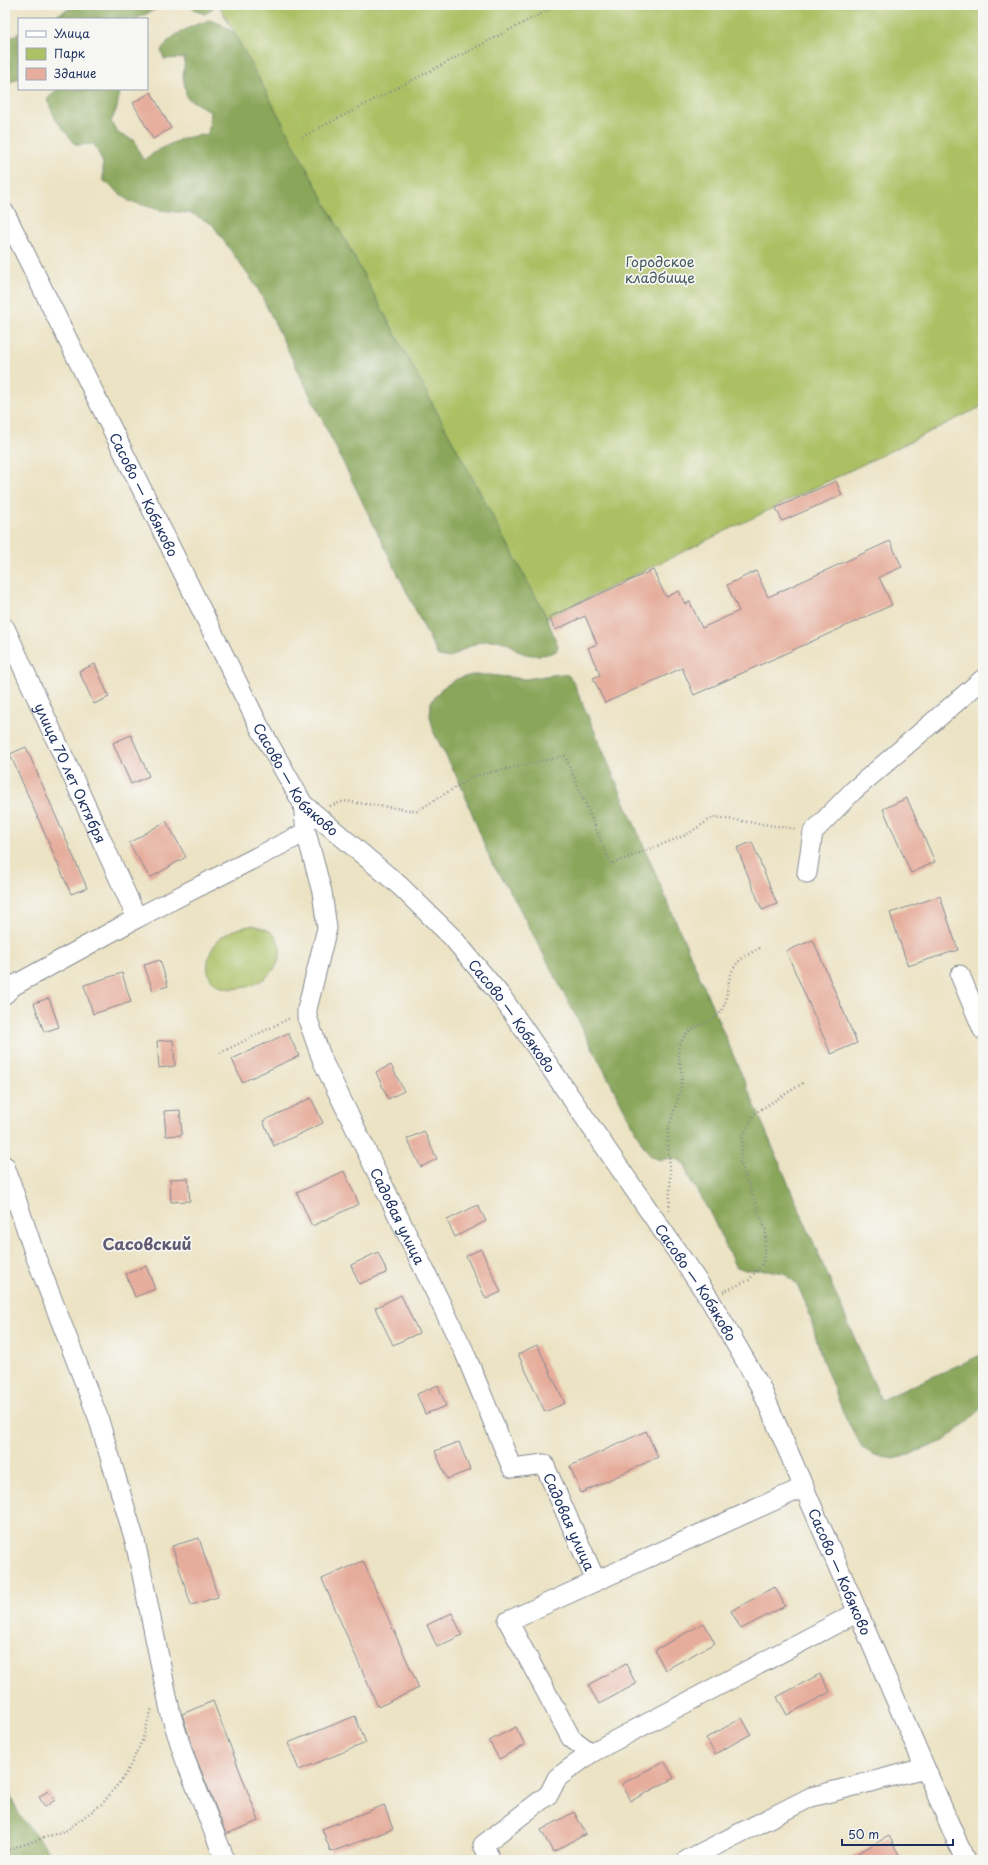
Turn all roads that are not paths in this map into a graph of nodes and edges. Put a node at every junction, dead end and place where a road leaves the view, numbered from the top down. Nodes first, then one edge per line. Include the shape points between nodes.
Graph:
1 (5, 213) edge
2 (5, 628) edge
3 (981, 685) edge
4 (307, 808) junction
5 (306, 832) junction
6 (807, 873) dead end
7 (137, 918) junction
8 (960, 975) dead end
9 (5, 994) edge
10 (983, 1030) edge
11 (5, 1166) edge
12 (804, 1487) junction
13 (596, 1581) junction
14 (858, 1612) junction
15 (591, 1753) junction
16 (925, 1768) junction
17 (225, 1860) edge
18 (491, 1860) edge
19 (687, 1860) edge
20 (965, 1860) edge

1 - 4 street, Сасово — Кобяково via 258,726
2 - 7 street, улица 70 лет Октября
3 - 6 street via 853,791 813,832
4 - 5 street, Садовая улица
4 - 12 street, Сасово — Кобяково via 400,886 452,937 501,996 709,1298 760,1386
5 - 7 street
5 - 13 street, Садовая улица via 322,892 327,928 306,1009 324,1062 464,1351 512,1468 544,1464
7 - 9 street via 13,986
8 - 10 street
11 - 17 street via 35,1255 98,1417 135,1541 171,1715 185,1759
12 - 13 street
12 - 14 street, Сасово — Кобяково
13 - 15 street via 508,1621 571,1738
14 - 15 street
14 - 16 street, Сасово — Кобяково
15 - 18 street via 557,1778 549,1794 483,1845
16 - 19 street via 811,1797
16 - 20 street, Сасово — Кобяково

